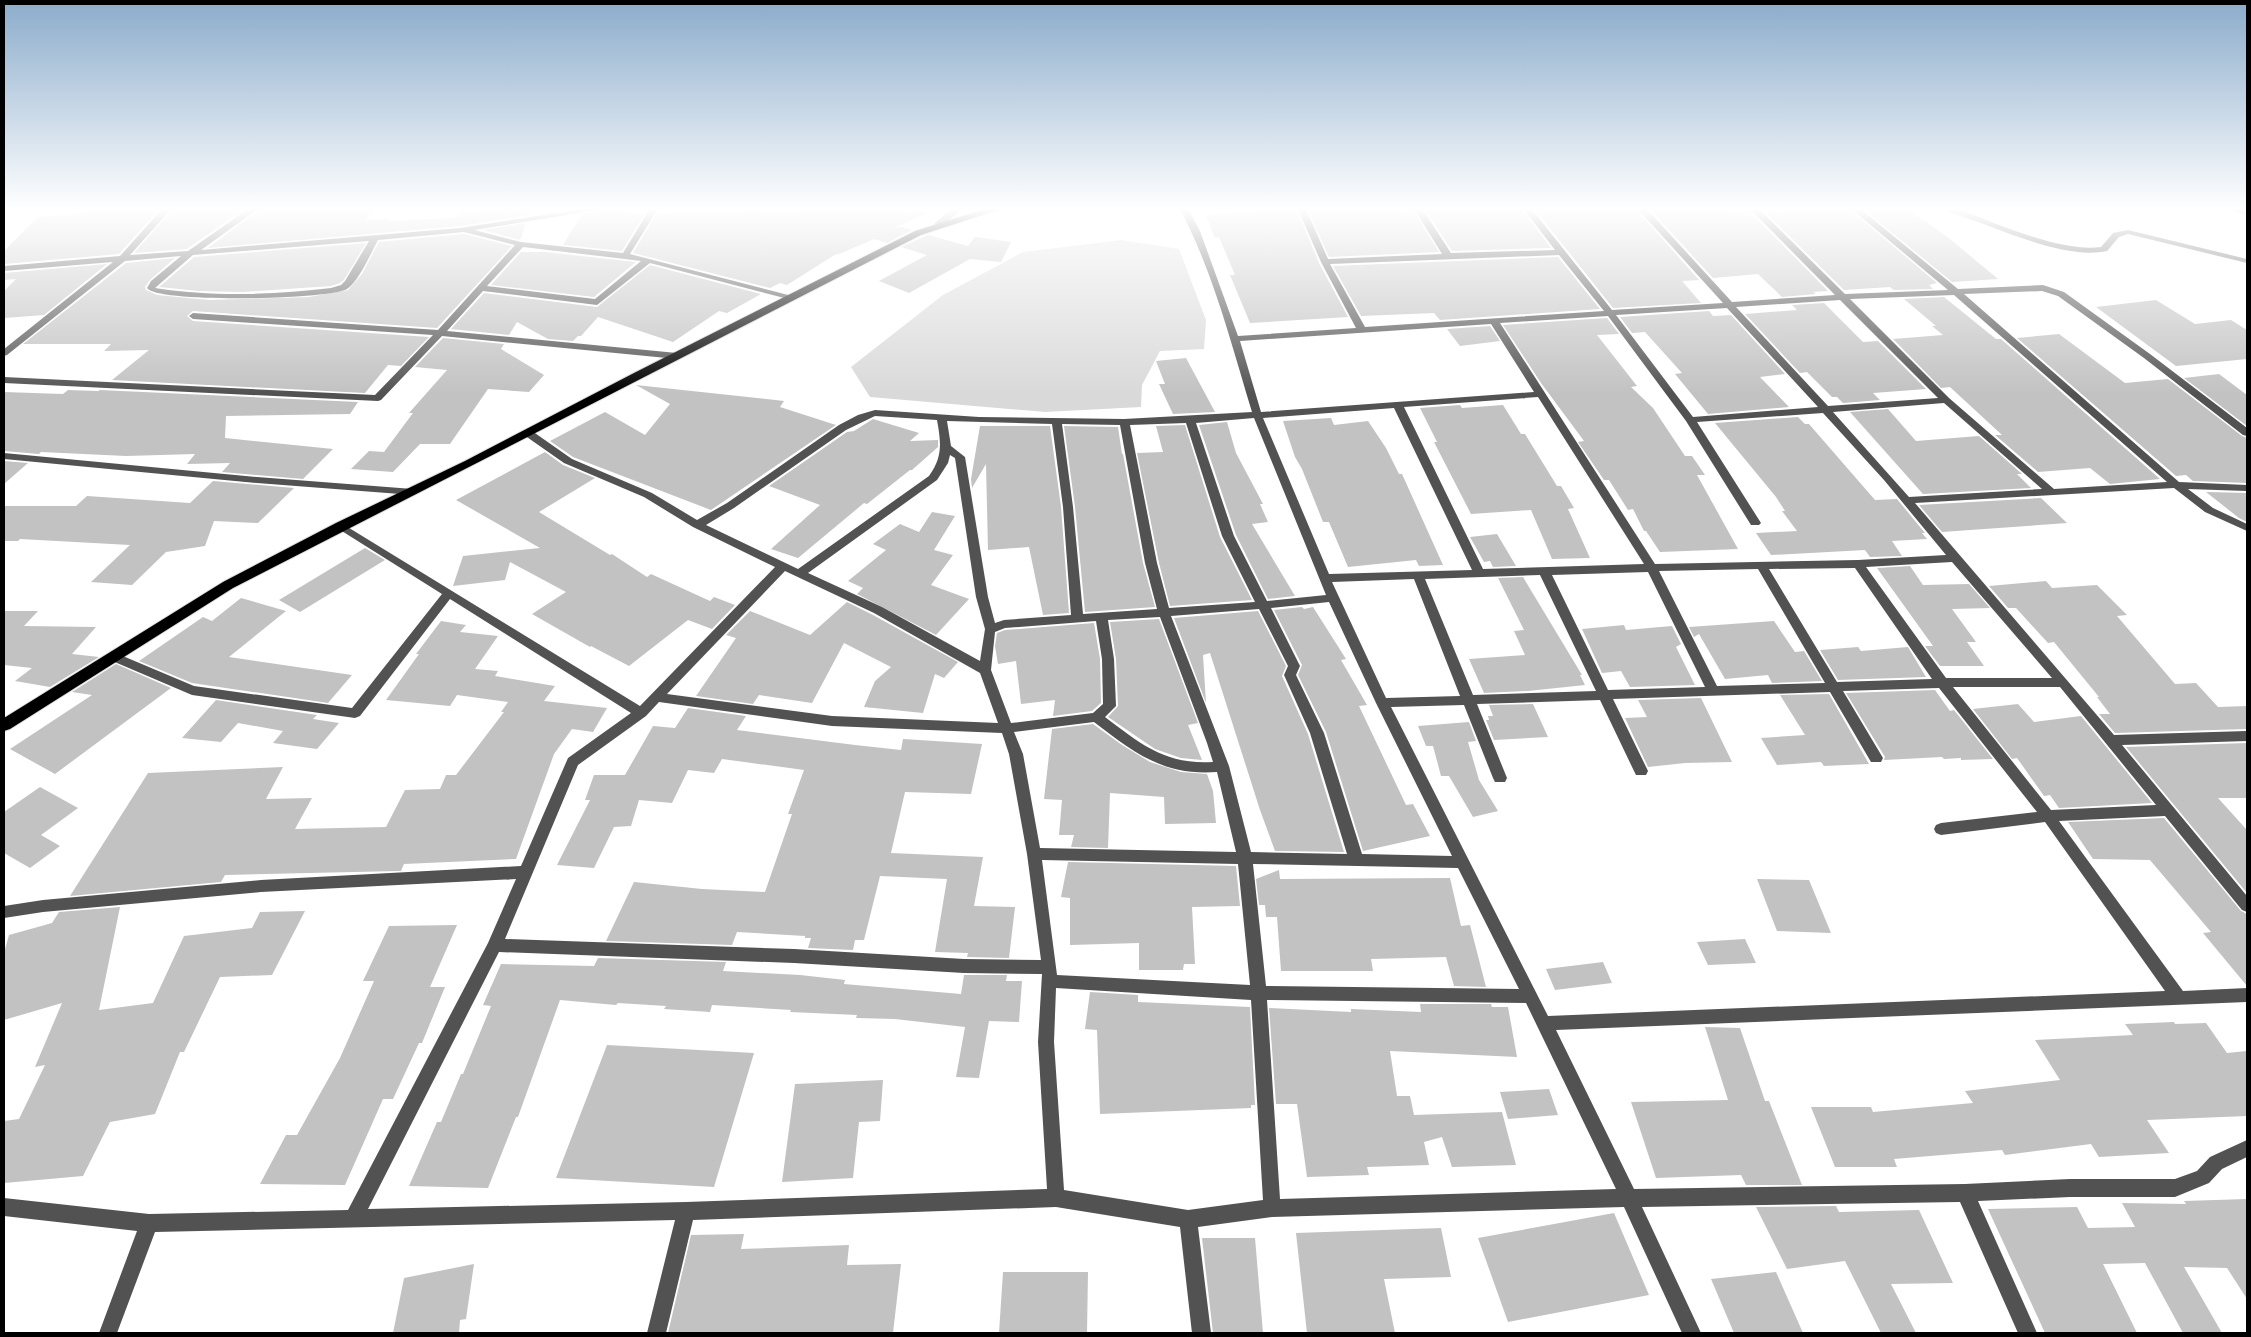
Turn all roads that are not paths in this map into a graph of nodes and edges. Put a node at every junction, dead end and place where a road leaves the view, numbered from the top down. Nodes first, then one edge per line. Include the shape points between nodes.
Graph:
1 (109, 269) edge
2 (170, 269) edge
3 (356, 269) edge
4 (498, 269) edge
5 (637, 269) edge
6 (686, 269) edge
7 (845, 269) edge
8 (1210, 269) edge
9 (1329, 269) edge
10 (1575, 269) edge
11 (1697, 269) edge
12 (1815, 269) edge
13 (1929, 269) edge
14 (482, 288) junction
15 (1955, 291) junction
16 (792, 296) junction
17 (1843, 297) junction
18 (1729, 304) junction
19 (1610, 313) junction
20 (193, 316) dead end
21 (1493, 320) junction
22 (1362, 330) junction
23 (440, 333) junction
24 (1234, 339) junction
25 (4, 353) edge
26 (677, 356) junction
27 (4, 380) edge
28 (1540, 394) junction
29 (1946, 400) junction
30 (1398, 405) junction
31 (1825, 411) junction
32 (1257, 414) junction
33 (942, 419) junction
34 (1190, 420) junction
35 (1690, 420) junction
36 (1057, 421) junction
37 (1124, 422) junction
38 (528, 433) junction
39 (2247, 433) edge
40 (947, 448) junction
41 (4, 456) edge
42 (2176, 484) junction
43 (2247, 488) edge
44 (413, 492) junction
45 (2052, 492) junction
46 (1907, 500) junction
47 (1756, 522) dead end
48 (698, 525) junction
49 (341, 526) junction
50 (2247, 528) edge
51 (1955, 558) junction
52 (1858, 564) junction
53 (1761, 565) junction
54 (783, 566) junction
55 (1652, 568) junction
56 (1544, 571) junction
57 (800, 573) junction
58 (1479, 573) junction
59 (1418, 575) junction
60 (1325, 578) junction
61 (449, 593) junction
62 (1334, 598) junction
63 (1263, 605) junction
64 (1164, 612) junction
65 (1102, 618) junction
66 (1077, 620) junction
67 (991, 629) junction
68 (114, 657) junction
69 (985, 670) junction
70 (2062, 682) junction
71 (1942, 683) junction
72 (1834, 687) junction
73 (1713, 691) junction
74 (1604, 695) junction
75 (656, 697) junction
76 (1467, 700) junction
77 (1382, 703) junction
78 (641, 713) junction
79 (1096, 717) junction
80 (4, 725) edge
81 (1008, 728) junction
82 (2247, 736) edge
83 (2110, 740) junction
84 (1876, 758) dead end
85 (1222, 766) junction
86 (1641, 772) dead end
87 (1500, 778) dead end
88 (2168, 810) junction
89 (2048, 816) junction
90 (1941, 829) dead end
91 (1034, 854) junction
92 (1245, 859) junction
93 (1356, 859) junction
94 (1464, 862) junction
95 (526, 872) junction
96 (2247, 906) edge
97 (4, 912) edge
98 (495, 945) junction
99 (1049, 974) junction
100 (1259, 993) junction
101 (2247, 994) edge
102 (1529, 996) junction
103 (2179, 998) junction
104 (1544, 1023) junction
105 (2247, 1148) edge
106 (1965, 1193) junction
107 (1056, 1198) junction
108 (1629, 1198) junction
109 (4, 1207) edge
110 (1272, 1208) junction
111 (686, 1211) junction
112 (354, 1217) junction
113 (1188, 1219) junction
114 (149, 1222) junction
115 (108, 1333) edge
116 (658, 1333) edge
117 (1202, 1333) edge
118 (1692, 1333) edge
119 (2028, 1333) edge

1 - 25 street
2 - 3 street via 154,283 152,290 249,295 310,294 342,288
4 - 14 street
5 - 14 street via 597,302
6 - 16 street
7 - 16 highway
8 - 24 street
9 - 22 street
10 - 19 street
11 - 18 street
12 - 17 street
13 - 15 street
14 - 23 street
15 - 17 street
15 - 39 street via 2043,288 2061,294
15 - 42 street
16 - 26 highway
17 - 18 street
17 - 29 street
18 - 19 street
18 - 31 street
19 - 21 street
19 - 35 street
20 - 23 street
21 - 22 street
21 - 28 street
22 - 24 street
23 - 26 street
23 - 27 street via 378,398
24 - 32 street
26 - 38 highway
28 - 30 street
28 - 55 street
29 - 31 street
29 - 45 street
30 - 32 street
30 - 58 street
31 - 35 street
31 - 46 street
32 - 34 street
32 - 60 street
33 - 36 street
33 - 40 street
33 - 48 street via 883,413 865,415 801,454
34 - 37 street
34 - 63 street via 1228,536
35 - 47 street
36 - 37 street
36 - 66 street
37 - 64 street via 1151,563
38 - 44 highway
38 - 48 street via 568,461 648,495
40 - 57 street via 944,464 933,478
40 - 67 street via 960,457 982,597
41 - 44 street
42 - 43 street
42 - 45 street
42 - 50 street via 2209,510
44 - 49 highway
45 - 46 street
46 - 51 street
48 - 54 street
49 - 61 street
49 - 68 highway via 228,585
51 - 52 street
51 - 70 street
52 - 53 street
52 - 71 street
53 - 55 street
53 - 72 street
54 - 57 street
54 - 75 street
55 - 56 street
55 - 73 street
56 - 58 street
56 - 74 street
57 - 69 street via 878,610
58 - 59 street
59 - 60 street
59 - 76 street
60 - 62 street
61 - 68 street via 354,713 192,690
61 - 78 street
62 - 63 street
62 - 77 street
63 - 64 street
63 - 93 street via 1294,666 1290,675 1317,733
64 - 65 street
64 - 85 street
65 - 66 street
65 - 79 street via 1110,706
66 - 67 street via 1004,624
67 - 69 street via 988,632
68 - 80 highway
69 - 81 street
70 - 71 street
70 - 83 street
71 - 72 street
71 - 89 street
72 - 73 street
72 - 84 street
73 - 74 street
74 - 76 street
74 - 86 street
75 - 78 street
75 - 81 street via 832,721
76 - 77 street
76 - 87 street
77 - 94 street
78 - 95 street via 573,762
79 - 81 street
79 - 85 street via 1163,760 1188,768
81 - 91 street via 1016,754
82 - 83 street
83 - 88 street
85 - 92 street
88 - 89 street
88 - 96 street
89 - 90 street
89 - 103 street
91 - 92 street
91 - 99 street
92 - 93 street
92 - 100 street
93 - 94 street
94 - 102 street
95 - 97 street via 261,886
95 - 98 street
98 - 99 street via 794,956
98 - 112 street
99 - 100 street
99 - 107 street via 1046,1042
100 - 102 street
100 - 110 street
101 - 103 street
102 - 104 street
103 - 104 street
104 - 108 street
105 - 106 street via 2216,1163 2203,1177 2175,1188
106 - 108 street
106 - 119 street
107 - 111 street
107 - 113 street
108 - 110 street
108 - 118 street
109 - 114 street
110 - 113 street
111 - 112 street
111 - 116 street
112 - 114 street
113 - 117 street
114 - 115 street

